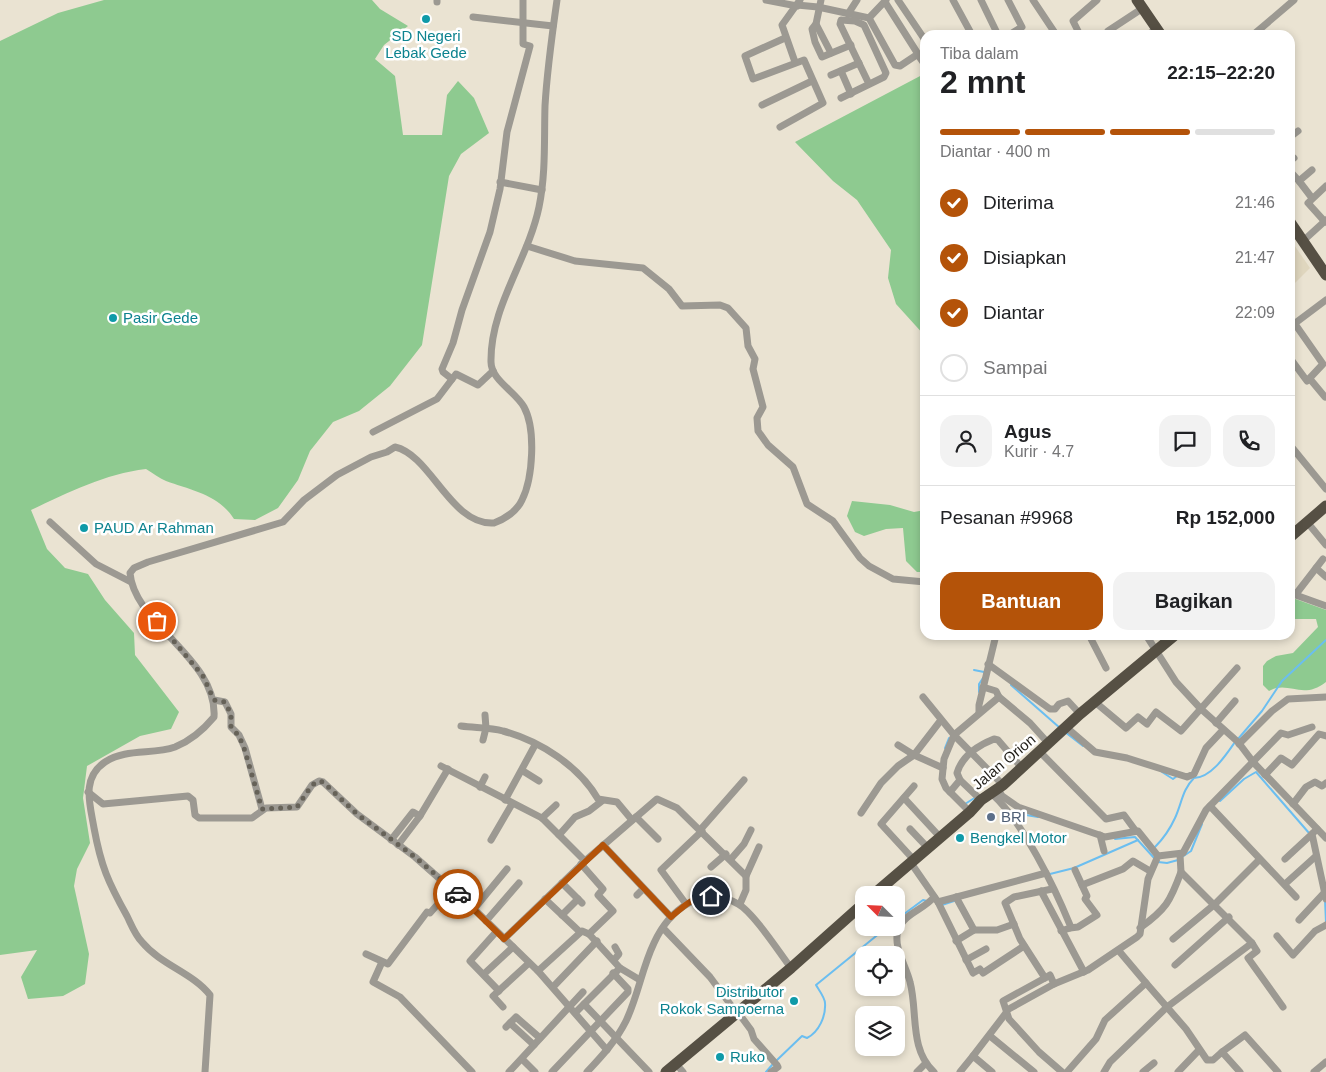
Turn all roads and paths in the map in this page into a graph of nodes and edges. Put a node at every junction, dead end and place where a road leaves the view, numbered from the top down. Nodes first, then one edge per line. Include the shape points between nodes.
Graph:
1 (523, 0) edge
2 (557, 0) edge
3 (766, 0) edge
4 (857, 0) edge
5 (898, 0) edge
6 (953, 0) edge
7 (981, 0) edge
8 (1008, 0) edge
9 (1033, 0) edge
10 (1095, 0) edge
11 (1294, 0) edge
12 (885, 1) edge
13 (819, 3) edge
14 (798, 4) edge
15 (1140, 4) edge
16 (848, 14) junction
17 (473, 17) dead end
18 (868, 18) junction
19 (524, 22) junction
20 (553, 26) junction
21 (969, 30) edge
22 (996, 30) edge
23 (1017, 30) edge
24 (1052, 30) edge
25 (1078, 30) edge
26 (1110, 30) edge
27 (1153, 30) edge
28 (1259, 30) edge
29 (920, 33) edge
30 (785, 38) junction
31 (850, 44) junction
32 (918, 55) junction
33 (920, 58) edge
34 (795, 62) junction
35 (859, 63) junction
36 (841, 71) junction
37 (831, 75) dead end
38 (812, 82) junction
39 (869, 84) junction
40 (851, 94) junction
41 (841, 98) dead end
42 (762, 105) dead end
43 (780, 127) dead end
44 (1298, 131) dead end
45 (1295, 133) edge
46 (1312, 170) dead end
47 (1295, 177) edge
48 (1298, 181) junction
49 (500, 182) junction
50 (1326, 186) edge
51 (542, 190) junction
52 (1312, 198) junction
53 (1325, 221) edge
54 (1295, 229) edge
55 (1303, 241) junction
56 (527, 246) junction
57 (1326, 275) edge
58 (1326, 300) edge
59 (1295, 324) edge
60 (1295, 330) edge
61 (1295, 365) edge
62 (493, 371) junction
63 (452, 379) junction
64 (1310, 379) junction
65 (1325, 397) edge
66 (373, 432) dead end
67 (1295, 451) edge
68 (1326, 489) edge
69 (1326, 506) edge
70 (50, 522) dead end
71 (1307, 522) junction
72 (1295, 531) edge
73 (1325, 540) edge
74 (1323, 559) dead end
75 (1316, 568) junction
76 (1326, 577) edge
77 (920, 581) edge
78 (131, 582) junction
79 (1295, 592) edge
80 (1295, 595) edge
81 (1326, 606) edge
82 (995, 640) edge
83 (1091, 640) edge
84 (1149, 640) edge
85 (1169, 640) edge
86 (1155, 652) junction
87 (988, 665) junction
88 (1106, 668) dead end
89 (1237, 668) dead end
90 (983, 687) junction
91 (923, 697) dead end
92 (999, 697) junction
93 (1326, 697) edge
94 (214, 700) junction
95 (1236, 701) dead end
96 (1095, 702) junction
97 (1201, 709) junction
98 (980, 713) junction
99 (1080, 714) junction
100 (486, 716) dead end
101 (941, 720) junction
102 (1216, 724) junction
103 (461, 726) dead end
104 (486, 728) junction
105 (1312, 728) dead end
106 (1066, 729) junction
107 (1223, 730) junction
108 (1325, 733) edge
109 (954, 735) junction
110 (482, 740) dead end
111 (1237, 742) junction
112 (535, 745) junction
113 (898, 745) dead end
114 (1045, 748) junction
115 (972, 753) junction
116 (914, 756) junction
117 (1254, 763) junction
118 (943, 768) junction
119 (1022, 768) junction
120 (522, 771) junction
121 (1265, 775) junction
122 (484, 777) dead end
123 (744, 780) dead end
124 (960, 780) junction
125 (539, 781) dead end
126 (1326, 783) edge
127 (914, 786) dead end
128 (480, 787) junction
129 (997, 790) junction
130 (88, 792) junction
131 (950, 792) junction
132 (904, 798) junction
133 (506, 800) junction
134 (981, 800) junction
135 (602, 802) junction
136 (512, 804) junction
137 (1293, 804) junction
138 (556, 805) dead end
139 (1211, 807) junction
140 (262, 809) junction
141 (970, 812) junction
142 (861, 813) dead end
143 (420, 816) junction
144 (542, 818) junction
145 (634, 818) junction
146 (910, 829) dead end
147 (702, 830) junction
148 (752, 830) dead end
149 (1135, 830) junction
150 (1312, 834) junction
151 (558, 835) junction
152 (1100, 835) junction
153 (940, 837) junction
154 (1325, 837) edge
155 (658, 839) dead end
156 (391, 840) junction
157 (491, 840) dead end
158 (398, 845) junction
159 (603, 845) junction
160 (759, 847) dead end
161 (928, 848) junction
162 (1104, 851) dead end
163 (1155, 853) junction
164 (728, 856) junction
165 (1314, 856) junction
166 (1180, 858) junction
167 (1285, 859) dead end
168 (1260, 860) junction
169 (912, 861) junction
170 (583, 862) junction
171 (711, 867) dead end
172 (507, 869) dead end
173 (1075, 870) dead end
174 (1150, 871) junction
175 (1181, 872) junction
176 (1047, 875) junction
177 (746, 876) junction
178 (519, 883) dead end
179 (562, 883) junction
180 (1284, 884) junction
181 (1082, 885) junction
182 (883, 886) edge
183 (452, 888) junction
184 (643, 889) junction
185 (1052, 889) junction
186 (1041, 891) junction
187 (1325, 894) edge
188 (637, 895) dead end
189 (1296, 897) dead end
190 (545, 899) junction
191 (957, 899) junction
192 (935, 903) junction
193 (686, 904) junction
194 (740, 904) junction
195 (1215, 904) junction
196 (474, 909) junction
197 (855, 911) edge
198 (562, 915) junction
199 (671, 917) junction
200 (1228, 917) junction
201 (1299, 920) dead end
202 (486, 921) junction
203 (1014, 924) junction
204 (1325, 925) edge
205 (663, 928) junction
206 (1070, 928) junction
207 (1140, 928) junction
208 (974, 930) junction
209 (1061, 931) junction
210 (496, 932) junction
211 (580, 932) junction
212 (589, 934) junction
213 (1277, 936) dead end
214 (504, 939) junction
215 (1173, 939) dead end
216 (597, 941) junction
217 (956, 941) junction
218 (1252, 944) junction
219 (1024, 946) junction
220 (513, 947) junction
221 (615, 947) dead end
222 (986, 949) dead end
223 (1119, 951) junction
224 (366, 954) dead end
225 (614, 960) junction
226 (966, 960) junction
227 (382, 962) junction
228 (529, 962) junction
229 (1175, 965) dead end
230 (620, 968) junction
231 (791, 968) junction
232 (538, 971) junction
233 (1084, 972) junction
234 (485, 973) dead end
235 (612, 973) junction
236 (1045, 978) junction
237 (640, 980) junction
238 (1146, 983) junction
239 (1054, 984) junction
240 (553, 987) junction
241 (499, 991) junction
242 (583, 992) dead end
243 (584, 1004) junction
244 (570, 1006) junction
245 (504, 1007) dead end
246 (1166, 1007) junction
247 (1283, 1007) dead end
248 (737, 1011) junction
249 (576, 1012) junction
250 (1007, 1012) junction
251 (600, 1020) junction
252 (590, 1031) junction
253 (990, 1036) junction
254 (540, 1038) junction
255 (617, 1039) junction
256 (534, 1045) junction
257 (607, 1050) junction
258 (1199, 1050) junction
259 (1222, 1052) junction
260 (974, 1056) junction
261 (522, 1059) junction
262 (1326, 1062) edge
263 (1154, 1063) dead end
264 (925, 1064) junction
265 (680, 1068) edge
266 (205, 1072) edge
267 (472, 1072) edge
268 (509, 1072) edge
269 (535, 1072) edge
270 (552, 1072) edge
271 (587, 1072) edge
272 (649, 1072) edge
273 (666, 1072) edge
274 (772, 1072) edge
275 (918, 1072) edge
276 (934, 1072) edge
277 (960, 1072) edge
278 (992, 1072) edge
279 (1034, 1072) edge
280 (1062, 1072) edge
281 (1067, 1072) edge
282 (1104, 1072) edge
283 (1143, 1072) edge
284 (1178, 1072) edge
285 (1240, 1072) edge
286 (1278, 1072) edge
287 (1314, 1072) edge

1 - 19 street
2 - 20 street
3 - 14 street
4 - 16 street
5 - 29 street
6 - 21 street
7 - 22 street
8 - 23 street via 1022,27
9 - 24 street
10 - 25 street via 1073,21
11 - 28 street
12 - 18 street
12 - 32 street
13 - 14 street
13 - 16 street
13 - 31 street via 812,35 820,55 823,57
14 - 30 street via 782,25
15 - 26 street
15 - 27 highway
16 - 18 street
17 - 19 street
18 - 32 street via 895,65 900,66
19 - 20 street
19 - 49 street via 523,44 530,46 507,132
20 - 51 street via 547,72
30 - 34 street
30 - 34 street via 746,56 753,80
31 - 35 street
31 - 39 street via 841,20 864,25 883,63 886,76
32 - 33 street
34 - 38 street via 804,61
35 - 36 street
35 - 39 street
36 - 37 street
36 - 40 street
38 - 42 street
38 - 43 street via 823,104
39 - 40 street
40 - 41 street
44 - 45 street
46 - 48 street
47 - 48 street
48 - 52 street
49 - 51 street
49 - 63 street via 490,232 442,369
50 - 52 street
51 - 56 street
52 - 53 street via 1308,203
53 - 55 street
54 - 55 highway
55 - 57 highway
56 - 62 street via 494,334 491,348
56 - 77 street via 574,261 640,267 669,289 682,306 720,305 733,312 746,328 748,346 755,358 753,369 763,407 756,418 758,432 793,467 807,504 833,521 869,566 893,578
58 - 59 street
60 - 64 street via 1323,364
61 - 64 street via 1306,380
62 - 63 street via 478,385 458,374
62 - 78 street via 524,407 532,431 525,493 518,507 500,521 487,524 468,516 408,454 394,447 337,475 304,500 283,522 140,565 131,570
63 - 66 street via 437,399
64 - 65 street
67 - 68 street
69 - 71 highway
70 - 78 street via 96,564
71 - 72 highway
71 - 73 street
74 - 75 street
75 - 76 street
75 - 79 street
78 - 94 street via 146,608 203,676
80 - 81 street
82 - 87 street
83 - 88 street
84 - 86 street
85 - 86 highway, Jalan Orion
86 - 96 highway, Jalan Orion
86 - 97 street
87 - 90 street
87 - 99 street via 1050,709 1068,701
89 - 97 street
90 - 92 street via 993,689
90 - 98 street
91 - 101 street
92 - 98 street
92 - 114 street via 1030,723
93 - 111 street via 1288,699
94 - 130 street via 214,717 204,728 175,747 132,753 107,761 92,776
94 - 140 street via 225,702 231,714 231,727 244,748
95 - 102 street
96 - 97 street via 1128,729 1138,717 1147,724 1156,712 1182,731
96 - 99 highway, Jalan Orion
97 - 102 street
98 - 109 street
99 - 106 highway, Jalan Orion
100 - 104 street
101 - 109 street
101 - 116 street
102 - 107 street
103 - 104 street
104 - 110 street
104 - 112 street via 511,733
105 - 117 street via 1288,735 1282,733
106 - 107 street via 1095,752 1127,758 1187,777 1194,774 1206,748
106 - 114 highway, Jalan Orion
107 - 111 street
108 - 121 street via 1292,765 1281,758
109 - 115 street
109 - 118 street via 947,748
111 - 117 street
112 - 120 street
112 - 135 street via 572,767
113 - 116 street
114 - 119 highway, Jalan Orion
114 - 149 street via 1099,814 1106,819 1124,816
115 - 119 street via 994,739
115 - 124 street via 959,768
115 - 129 street
116 - 118 street
116 - 142 street via 890,773
117 - 121 street
117 - 139 street
118 - 131 street via 943,783
119 - 129 highway, Jalan Orion
120 - 125 street
120 - 133 street
121 - 137 street
122 - 128 street
123 - 147 street
124 - 131 street
124 - 134 street
126 - 137 street via 1322,786 1315,782 1309,784
127 - 132 street
128 - 133 street
128 - 143 street via 444,768
129 - 134 highway, Jalan Orion
129 - 152 street via 1018,807
129 - 176 street
130 - 140 street via 103,804 188,796 193,800 195,815 199,818 252,818
130 - 266 street via 103,870 140,940 210,995
131 - 141 street
132 - 153 street
132 - 169 street via 881,824
133 - 136 street
134 - 141 highway, Jalan Orion
135 - 145 street via 617,802
135 - 151 street via 575,817
136 - 144 street
136 - 157 street
137 - 150 street
138 - 144 street
139 - 166 street
139 - 168 street
140 - 156 street via 297,807 312,785 319,781
141 - 153 highway, Jalan Orion
143 - 156 street via 413,812
143 - 158 street
144 - 151 street
145 - 147 street via 655,799 661,799
145 - 155 street
145 - 159 street
146 - 161 street
147 - 164 street
147 - 193 street via 661,870
148 - 164 street via 744,844
149 - 152 street via 1116,836
149 - 163 street
150 - 154 street
150 - 165 street
150 - 167 street
151 - 170 street
152 - 162 street
153 - 161 highway, Jalan Orion
154 - 165 street
156 - 158 street
158 - 183 street
159 - 170 street
159 - 184 street
160 - 177 street
161 - 169 highway, Jalan Orion
163 - 166 street
163 - 174 street
164 - 171 street
164 - 177 street
165 - 180 street
165 - 187 street
166 - 175 street
168 - 180 street
168 - 195 street
169 - 182 highway, Jalan Orion
169 - 192 street
170 - 179 street
170 - 212 street via 603,889 598,895 613,911
172 - 196 street
173 - 181 street
174 - 181 street via 1133,861 1123,870
174 - 207 street
175 - 195 street
175 - 207 street via 1162,912
176 - 185 street
176 - 191 street
177 - 194 street via 746,890
178 - 202 street
179 - 190 street
179 - 198 street via 580,901
180 - 189 street
181 - 206 street via 1087,896 1085,899 1097,915 1074,929
183 - 196 street
183 - 227 street via 415,926 388,964
184 - 188 street
184 - 199 street
185 - 186 street
185 - 206 street
186 - 203 street via 1014,897 1005,903
186 - 209 street
187 - 201 street
190 - 198 street
190 - 214 street
191 - 192 street
191 - 208 street
192 - 217 street
192 - 264 street via 901,924 897,935 910,981 914,1026
193 - 194 street via 698,897 711,896
193 - 199 street
194 - 231 street
195 - 200 street
195 - 215 street
196 - 202 street
197 - 231 highway
198 - 211 street
199 - 205 street
200 - 218 street
200 - 229 street
202 - 210 street
203 - 208 street via 997,930
203 - 219 street
204 - 213 street via 1315,930 1293,955
205 - 237 street via 654,941
205 - 248 street via 710,976
206 - 209 street
207 - 223 street via 1139,936
208 - 217 street
209 - 233 street
210 - 214 street
210 - 241 street via 470,961
211 - 212 street
211 - 232 street
212 - 216 street
214 - 220 street
216 - 225 street
216 - 240 street
217 - 226 street
218 - 246 street
218 - 247 street via 1257,952 1248,958
219 - 226 street via 982,973 980,969 973,973
219 - 236 street
220 - 228 street
220 - 234 street
221 - 225 street via 619,954
222 - 226 street
223 - 233 street
223 - 238 street
224 - 227 street
225 - 230 street
227 - 267 street via 373,982 400,997
228 - 232 street
228 - 241 street
230 - 235 street
230 - 237 street
231 - 248 highway
232 - 240 street
233 - 239 street
235 - 243 street
235 - 251 street via 628,990
236 - 239 street via 1050,975
236 - 250 street via 1003,1002
237 - 255 street via 633,1005
238 - 246 street
238 - 281 street via 1106,1020 1096,1039
239 - 250 street
240 - 244 street
241 - 245 street via 493,996
242 - 244 street
243 - 249 street
243 - 251 street
244 - 249 street
244 - 254 street
246 - 258 street
246 - 282 street via 1110,1062
248 - 265 highway
248 - 274 street via 778,1067
249 - 252 street
250 - 253 street
250 - 280 street via 1039,1052
251 - 252 street
251 - 255 street
252 - 257 street
252 - 270 street
253 - 260 street
253 - 279 street
254 - 256 street
254 - 256 street via 516,1016 508,1025
255 - 257 street
255 - 272 street
256 - 261 street
257 - 271 street
258 - 259 street via 1211,1061
258 - 284 street
259 - 285 street
259 - 286 street via 1245,1035
260 - 277 street
260 - 278 street
261 - 268 street
261 - 269 street
262 - 287 street
263 - 283 street
264 - 275 street
264 - 276 street
265 - 273 highway

